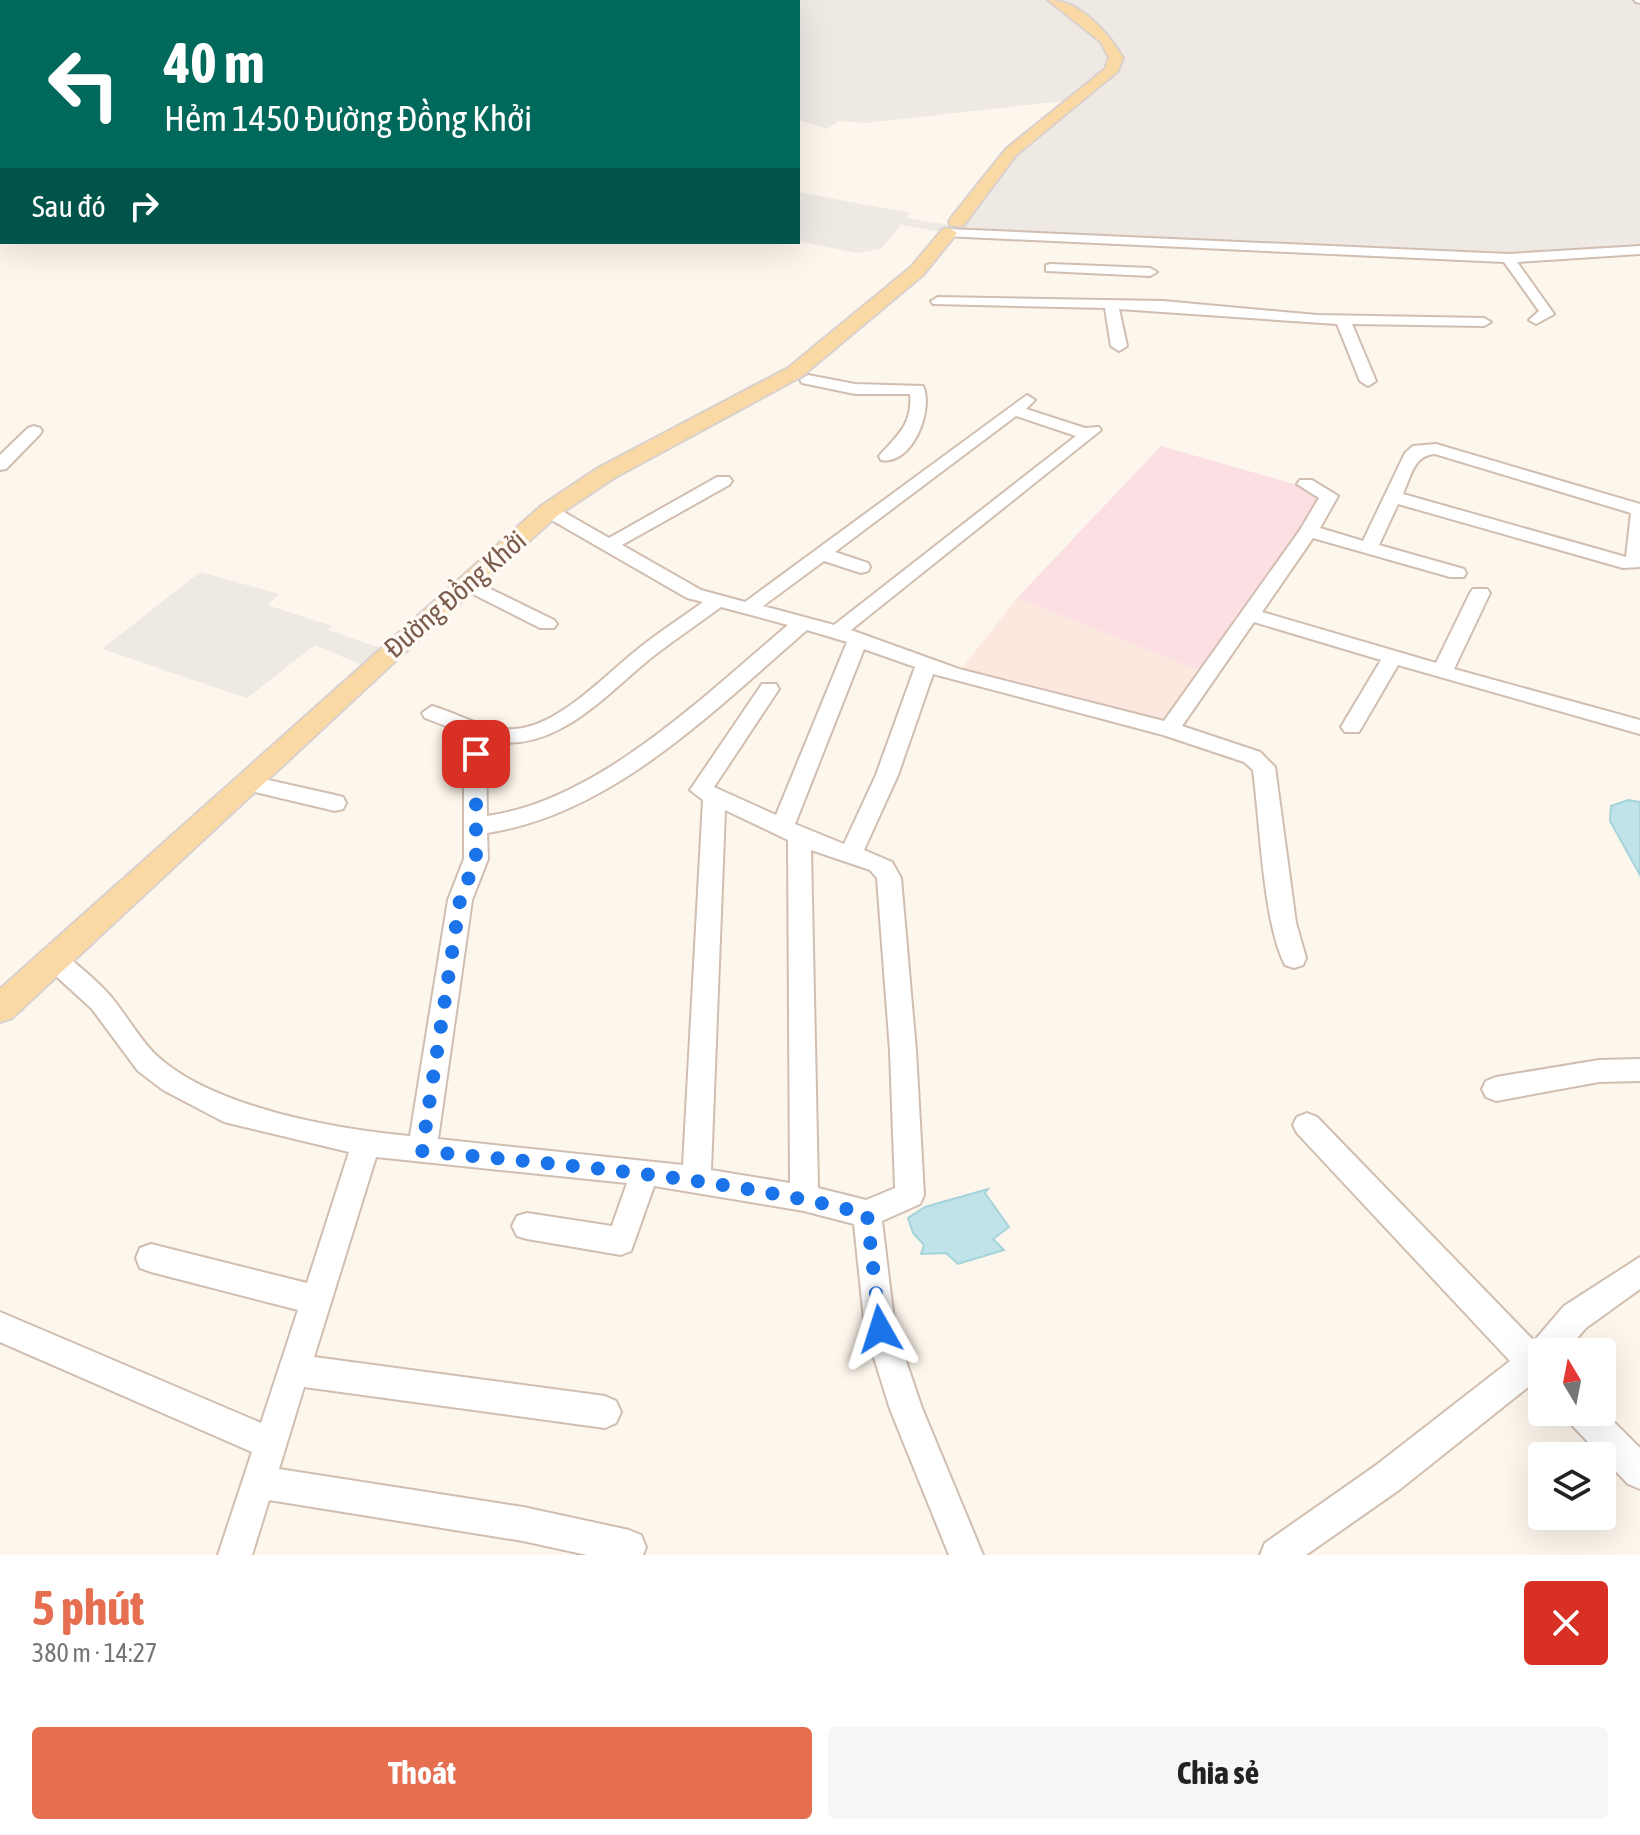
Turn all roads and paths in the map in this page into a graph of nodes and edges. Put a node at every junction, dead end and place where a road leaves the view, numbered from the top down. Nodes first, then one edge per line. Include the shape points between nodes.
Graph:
1 (1054, 0) edge
2 (953, 227) junction
3 (1640, 250) edge
4 (1508, 258) junction
5 (1051, 268) dead end
6 (1150, 272) dead end
7 (938, 301) dead end
8 (1111, 303) junction
9 (1343, 320) junction
10 (1536, 320) dead end
11 (1484, 322) dead end
12 (1119, 346) dead end
13 (808, 380) dead end
14 (1368, 381) dead end
15 (34, 431) dead end
16 (887, 456) dead end
17 (0, 465) edge
18 (723, 481) dead end
19 (1306, 484) dead end
20 (1391, 496) junction
21 (549, 511) junction
22 (1640, 511) edge
23 (1309, 531) junction
24 (608, 546) junction
25 (1369, 548) junction
26 (822, 554) junction
27 (861, 567) dead end
28 (1457, 573) dead end
29 (466, 583) junction
30 (1480, 593) dead end
31 (719, 600) junction
32 (749, 608) junction
33 (1251, 615) junction
34 (803, 623) junction
35 (547, 624) dead end
36 (837, 632) junction
37 (858, 639) junction
38 (1393, 657) junction
39 (926, 664) junction
40 (1442, 672) junction
41 (769, 689) dead end
42 (432, 713) dead end
43 (1352, 727) dead end
44 (1640, 727) edge
45 (1169, 729) junction
46 (475, 730) junction
47 (246, 783) junction
48 (714, 797) junction
49 (335, 803) dead end
50 (477, 826) junction
51 (790, 832) junction
52 (851, 854) junction
53 (1294, 958) dead end
54 (54, 959) junction
55 (0, 1009) edge
56 (1640, 1070) edge
57 (1496, 1089) dead end
58 (1307, 1125) dead end
59 (366, 1144) junction
60 (422, 1151) junction
61 (645, 1172) junction
62 (696, 1180) junction
63 (804, 1198) junction
64 (867, 1214) junction
65 (527, 1226) dead end
66 (151, 1258) dead end
67 (1640, 1271) edge
68 (315, 1300) junction
69 (0, 1327) edge
70 (1559, 1338) edge
71 (1528, 1348) edge
72 (293, 1370) junction
73 (1528, 1371) edge
74 (605, 1412) dead end
75 (1595, 1426) edge
76 (270, 1443) junction
77 (1640, 1472) edge
78 (258, 1482) junction
79 (629, 1547) dead end
80 (235, 1555) edge
81 (966, 1555) edge
82 (1277, 1555) edge

1 - 2 main road, Đường Đồng Khởi via 1106,40 1116,58 1111,71 1011,152
2 - 4 street
2 - 21 main road, Đường Đồng Khởi via 917,271 795,372 606,473
3 - 4 street
4 - 10 street via 1546,311
5 - 6 street
7 - 8 street
8 - 9 street
8 - 12 street
9 - 11 street
9 - 14 street
13 - 16 street via 868,390 917,389 910,436
15 - 17 street
18 - 24 street
19 - 23 street via 1329,496
20 - 22 street via 1411,457 1419,450 1436,449
20 - 22 street via 1630,564 1635,562
20 - 25 street
21 - 24 street
21 - 29 main road, Đường Đồng Khởi
23 - 25 street
23 - 33 street
24 - 31 street via 694,594
25 - 28 street
26 - 27 street
26 - 32 street
26 - 36 street via 1020,405 1090,432
29 - 35 street
29 - 47 main road, Đường Đồng Khởi
30 - 40 street
31 - 32 street
31 - 46 street via 559,721 515,736
32 - 34 street
33 - 38 street
33 - 45 street
34 - 36 street
34 - 50 street via 648,754 547,810
36 - 37 street
37 - 39 street
37 - 51 street
38 - 40 street
38 - 43 street
39 - 45 street
39 - 52 street via 887,775
40 - 44 street
41 - 48 street via 701,787
42 - 46 street
45 - 53 street via 1252,757 1264,767 1284,923
46 - 50 street
47 - 49 street
47 - 54 main road, Đường Đồng Khởi
48 - 51 street
48 - 62 street
50 - 60 street via 476,859 460,900
51 - 52 street
51 - 63 street
52 - 64 street via 884,868 889,878 910,1195
54 - 55 main road, Đường Đồng Khởi
54 - 59 street via 101,1002 141,1057 173,1082 224,1110
56 - 57 street via 1599,1071
58 - 71 street
59 - 60 street
59 - 68 street
60 - 61 street
61 - 62 street
61 - 65 street via 621,1241
62 - 63 street
63 - 64 street
64 - 81 street via 880,1329 906,1409
66 - 68 street
67 - 70 street via 1575,1317
68 - 72 street
69 - 76 street
72 - 74 street
72 - 76 street
73 - 82 street
75 - 77 street
76 - 78 street
78 - 79 street via 523,1524
78 - 80 street

